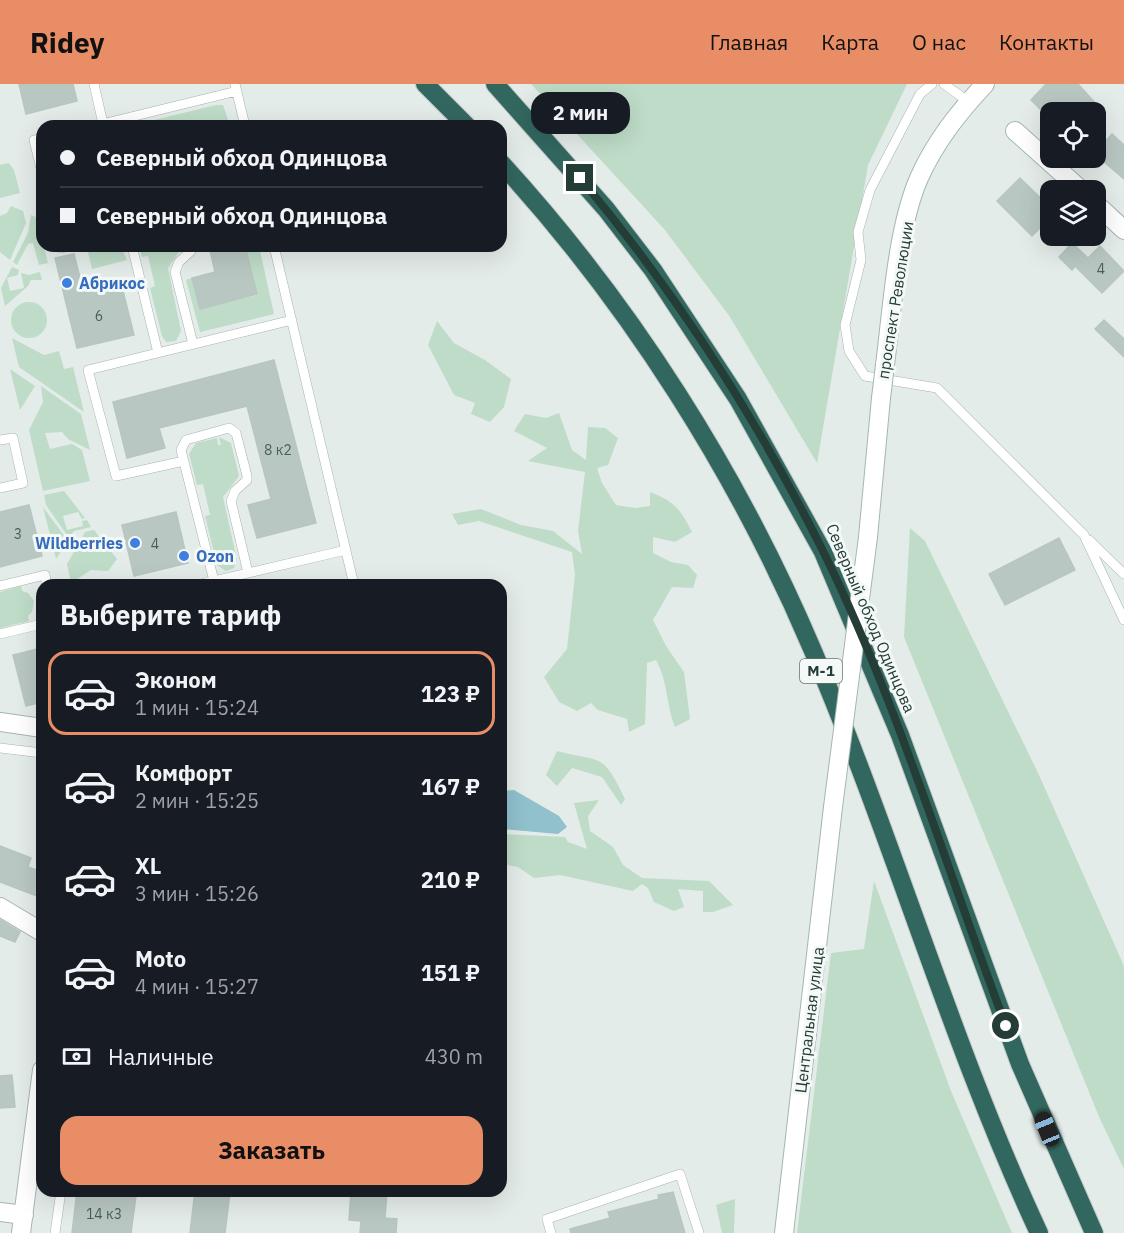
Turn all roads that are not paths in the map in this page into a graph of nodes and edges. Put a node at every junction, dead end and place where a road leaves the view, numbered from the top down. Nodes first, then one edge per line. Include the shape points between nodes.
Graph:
1 (94, 84) edge
2 (425, 84) edge
3 (495, 84) edge
4 (932, 84) edge
5 (944, 84) edge
6 (985, 84) edge
7 (236, 88) edge
8 (969, 102) junction
9 (98, 120) edge
10 (117, 120) edge
11 (244, 120) edge
12 (461, 120) edge
13 (1015, 131) dead end
14 (507, 170) edge
15 (1070, 180) edge
16 (1106, 213) edge
17 (1124, 230) edge
18 (133, 252) edge
19 (190, 252) edge
20 (275, 252) edge
21 (292, 320) junction
22 (193, 344) junction
23 (158, 353) junction
24 (0, 440) edge
25 (184, 461) junction
26 (0, 488) edge
27 (1084, 535) junction
28 (346, 550) junction
29 (248, 573) junction
30 (1124, 574) edge
31 (46, 579) edge
32 (214, 579) edge
33 (222, 579) edge
34 (353, 579) edge
35 (0, 586) edge
36 (1124, 620) edge
37 (36, 625) edge
38 (0, 634) edge
39 (0, 722) edge
40 (36, 727) edge
41 (0, 748) edge
42 (36, 752) edge
43 (833, 807) joint
44 (0, 907) edge
45 (36, 928) edge
46 (36, 1116) edge
47 (60, 1197) edge
48 (0, 1212) edge
49 (22, 1224) edge
50 (55, 1233) edge
51 (551, 1233) edge
52 (699, 1233) edge
53 (784, 1233) edge
54 (1039, 1233) edge
55 (1094, 1233) edge

1 - 9 lane
2 - 12 highway
3 - 55 highway, Северный обход Одинцова via 599,200 653,270 738,399 823,552 900,735 1020,1064
4 - 27 lane via 920,94 870,190 858,232 861,260 845,325 849,351 866,376 937,388
5 - 8 lane
6 - 8 street, проспект Революции
7 - 10 lane
7 - 11 lane
8 - 43 street, проспект Революции, bridge via 945,130 918,180 899,260
13 - 15 street
14 - 54 highway, М-1 via 568,240 658,365 778,573 853,753 974,1082
16 - 17 street
18 - 23 lane
19 - 22 lane via 179,262 176,272
20 - 21 lane
21 - 22 lane
21 - 28 lane
22 - 23 lane
23 - 25 lane via 88,370 116,476
24 - 26 lane via 13,438 23,483
25 - 29 lane via 181,450 186,440 229,428 236,433 246,480 231,501
25 - 32 lane
27 - 30 lane
27 - 36 lane
28 - 29 lane
28 - 34 lane
29 - 33 lane
31 - 35 lane via 45,575
37 - 38 lane
39 - 40 street
41 - 42 lane
43 - 53 street, Центральная улица
44 - 45 street
46 - 49 street
47 - 50 lane
48 - 49 street
51 - 52 lane via 547,1219 680,1174

